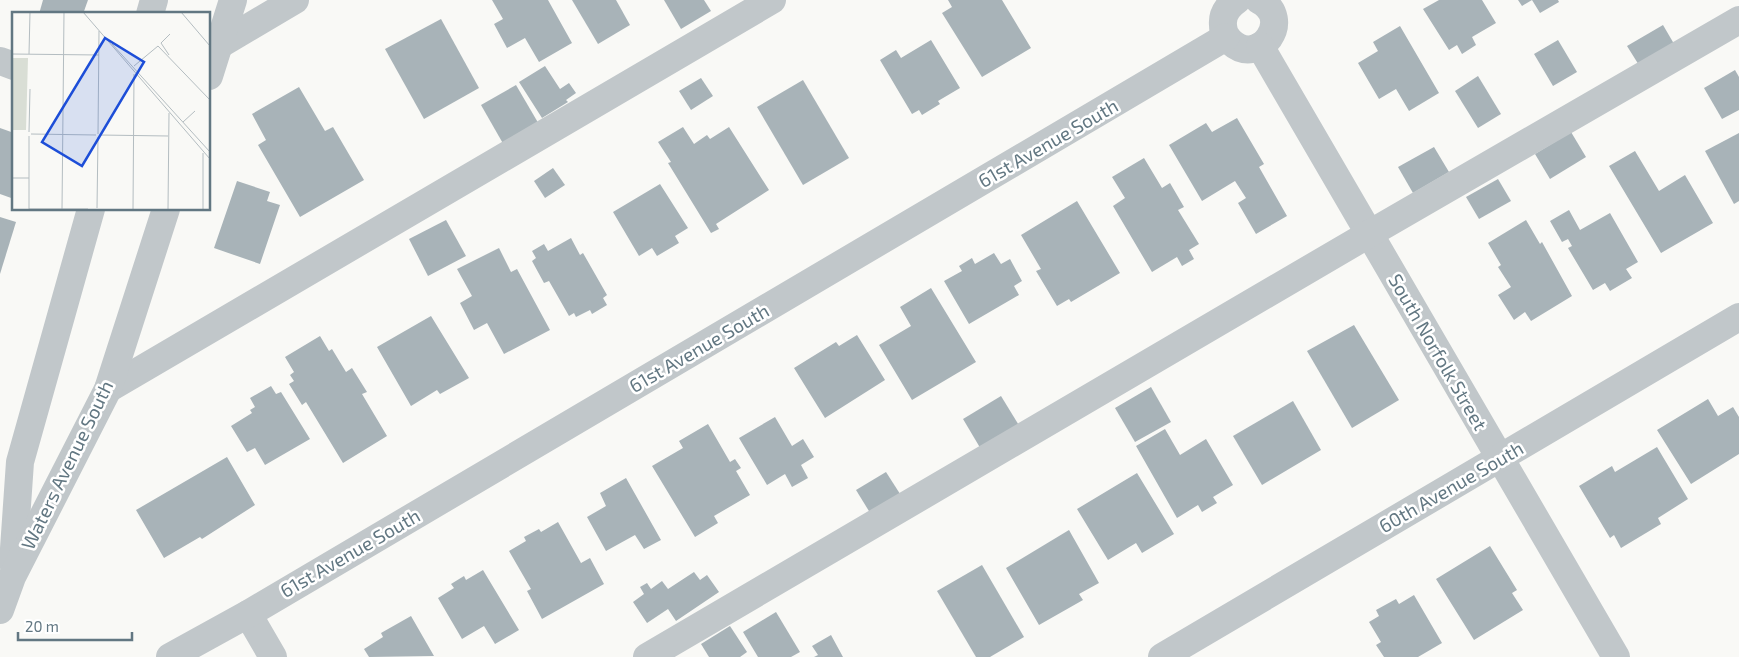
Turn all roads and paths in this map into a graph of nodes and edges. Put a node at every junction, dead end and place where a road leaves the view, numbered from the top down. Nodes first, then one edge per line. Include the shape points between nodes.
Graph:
1 (232, 0) edge
2 (295, 0) edge
3 (772, 0) edge
4 (1253, 2) edge
5 (1739, 20) edge
6 (1226, 38) junction
7 (219, 45) junction
8 (1260, 46) junction
9 (0, 61) edge
10 (12, 65) edge
11 (210, 73) edge
12 (91, 210) edge
13 (166, 210) edge
14 (1369, 234) junction
15 (1739, 317) edge
16 (108, 389) junction
17 (1500, 458) junction
18 (12, 577) junction
19 (0, 610) edge
20 (248, 614) junction
21 (170, 657) edge
22 (273, 657) edge
23 (647, 657) edge
24 (1162, 657) edge
25 (1616, 657) edge

1 - 7 street
2 - 7 street
3 - 16 street
4 - 6 street via 1225,12 1222,20
4 - 8 street via 1274,23 1270,38
5 - 14 street
6 - 8 street via 1240,48
6 - 20 street, 61st Avenue South
7 - 11 street
8 - 14 street, South Norfolk Street
9 - 10 street
12 - 18 street, Waters Avenue South via 20,462
13 - 16 street, Waters Avenue South
14 - 17 street, South Norfolk Street
14 - 23 street
15 - 17 street, 60th Avenue South
16 - 18 street, Waters Avenue South
17 - 24 street, 60th Avenue South
17 - 25 street, South Norfolk Street
18 - 19 street, Waters Avenue South
20 - 21 street, 61st Avenue South
20 - 22 street

